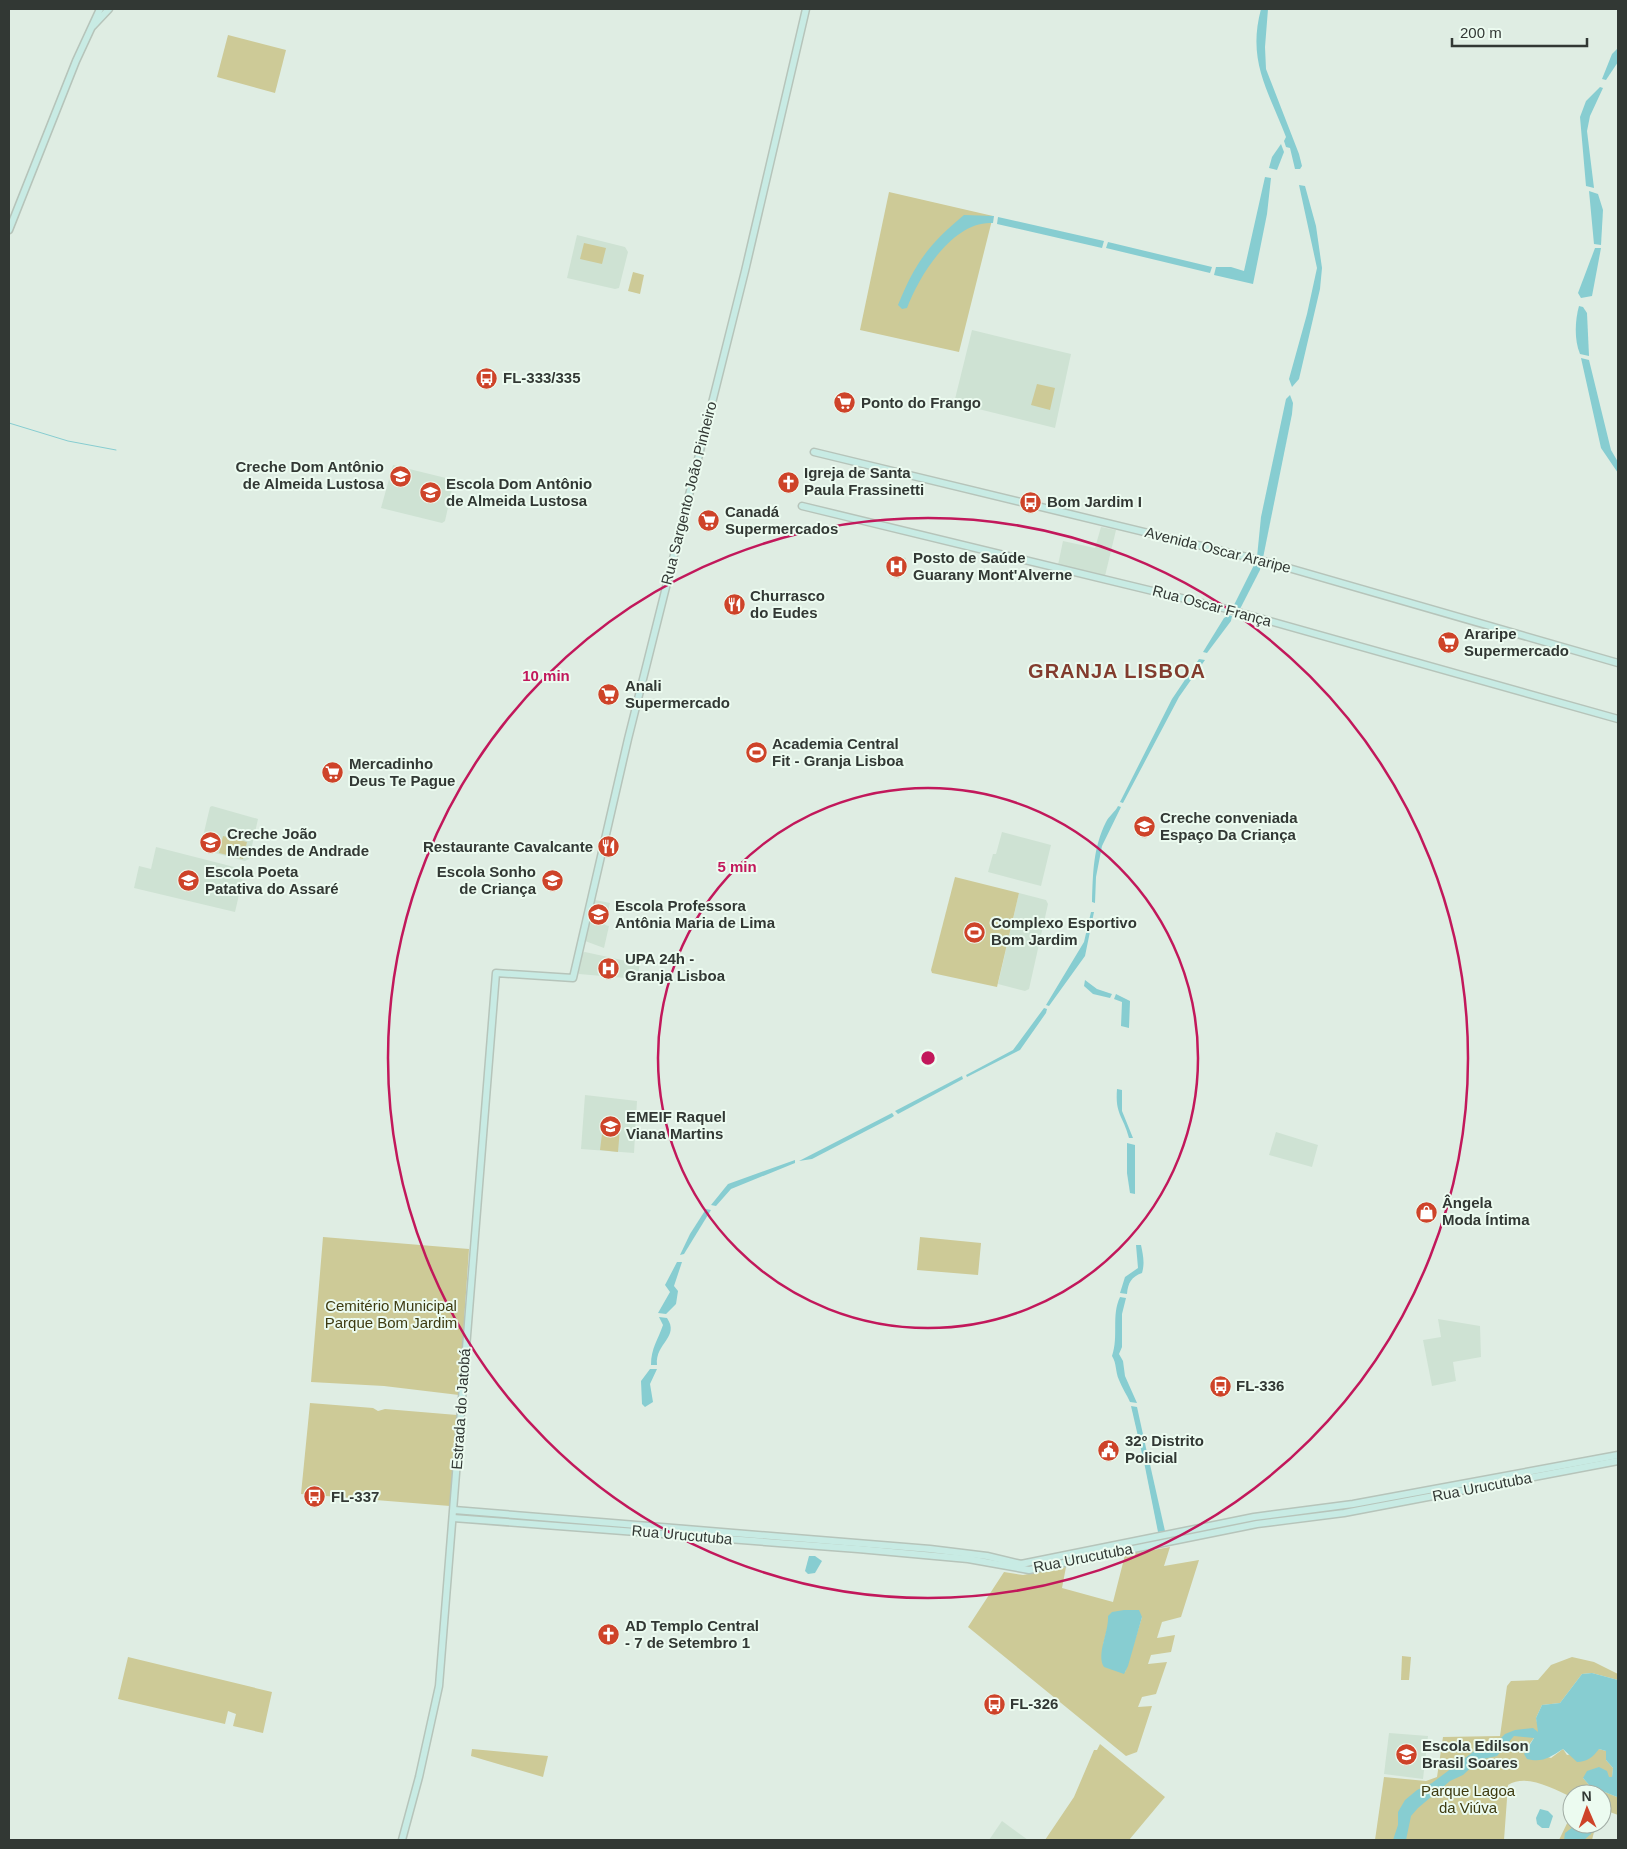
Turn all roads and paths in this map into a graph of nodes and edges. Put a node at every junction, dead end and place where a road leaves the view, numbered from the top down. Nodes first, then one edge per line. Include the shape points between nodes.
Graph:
1 (100, 9) edge
2 (109, 9) edge
3 (806, 9) edge
4 (90, 28) junction
5 (9, 230) edge
6 (814, 452) dead end
7 (802, 506) dead end
8 (1618, 663) edge
9 (1618, 719) edge
10 (496, 973) joint
11 (1618, 1455) edge
12 (1618, 1461) edge
13 (1463, 1487) junction
14 (454, 1514) junction
15 (402, 1840) edge

1 - 4 street
2 - 4 street
3 - 10 street, Rua Sargento João Pinheiro via 573,978
4 - 5 street
6 - 8 street, Avenida Oscar Araripe via 1266,562
7 - 9 street, Rua Oscar França via 1227,609
10 - 14 street, Estrada do Jatobá via 464,1352
11 - 13 street, Rua Urucutuba
12 - 13 street, Rua Urucutuba
13 - 14 street, Rua Urucutuba via 1254,1517 1021,1564 928,1548
14 - 15 street, Estrada do Jatobá via 439,1686

